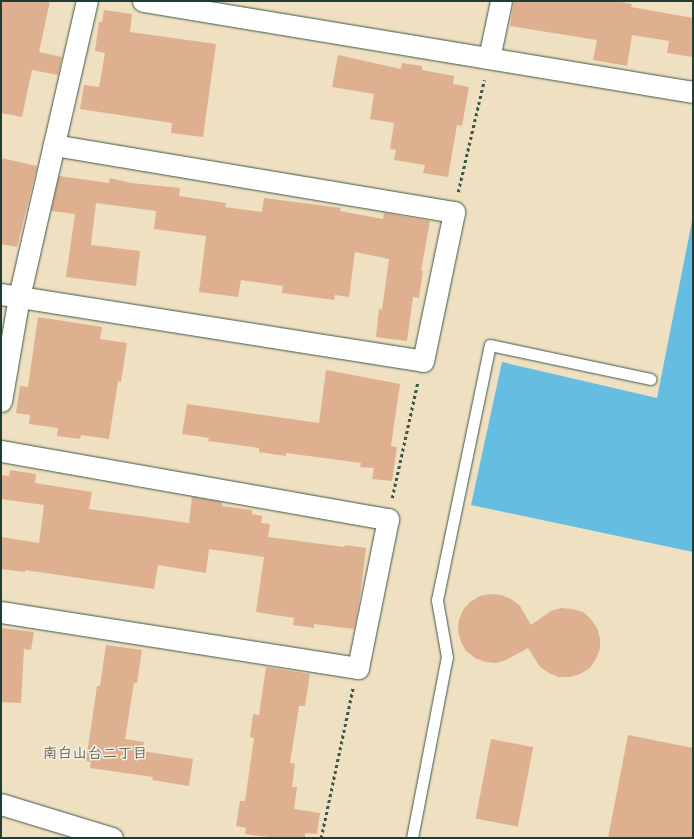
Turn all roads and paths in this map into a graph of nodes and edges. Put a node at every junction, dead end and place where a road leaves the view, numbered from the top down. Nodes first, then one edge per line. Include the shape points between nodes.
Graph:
1 (86, 1) edge
2 (143, 1) edge
3 (501, 1) edge
4 (489, 58) junction
5 (693, 92) edge
6 (54, 145) junction
7 (454, 212) junction
8 (10, 295) edge
9 (423, 362) junction
10 (650, 379) dead end
11 (1, 401) edge
12 (1, 451) edge
13 (388, 519) junction
14 (1, 612) edge
15 (358, 668) junction
16 (1, 804) edge
17 (112, 838) edge
18 (321, 838) edge
19 (412, 838) edge

1 - 6 street
2 - 4 street
3 - 4 street
4 - 5 street
4 - 7 path
6 - 7 street
6 - 8 street
7 - 9 street
8 - 9 street
8 - 11 street
9 - 13 path
10 - 19 lane via 490,345 437,600 447,657
12 - 13 street
13 - 15 street
14 - 15 street
15 - 18 path
16 - 17 street

